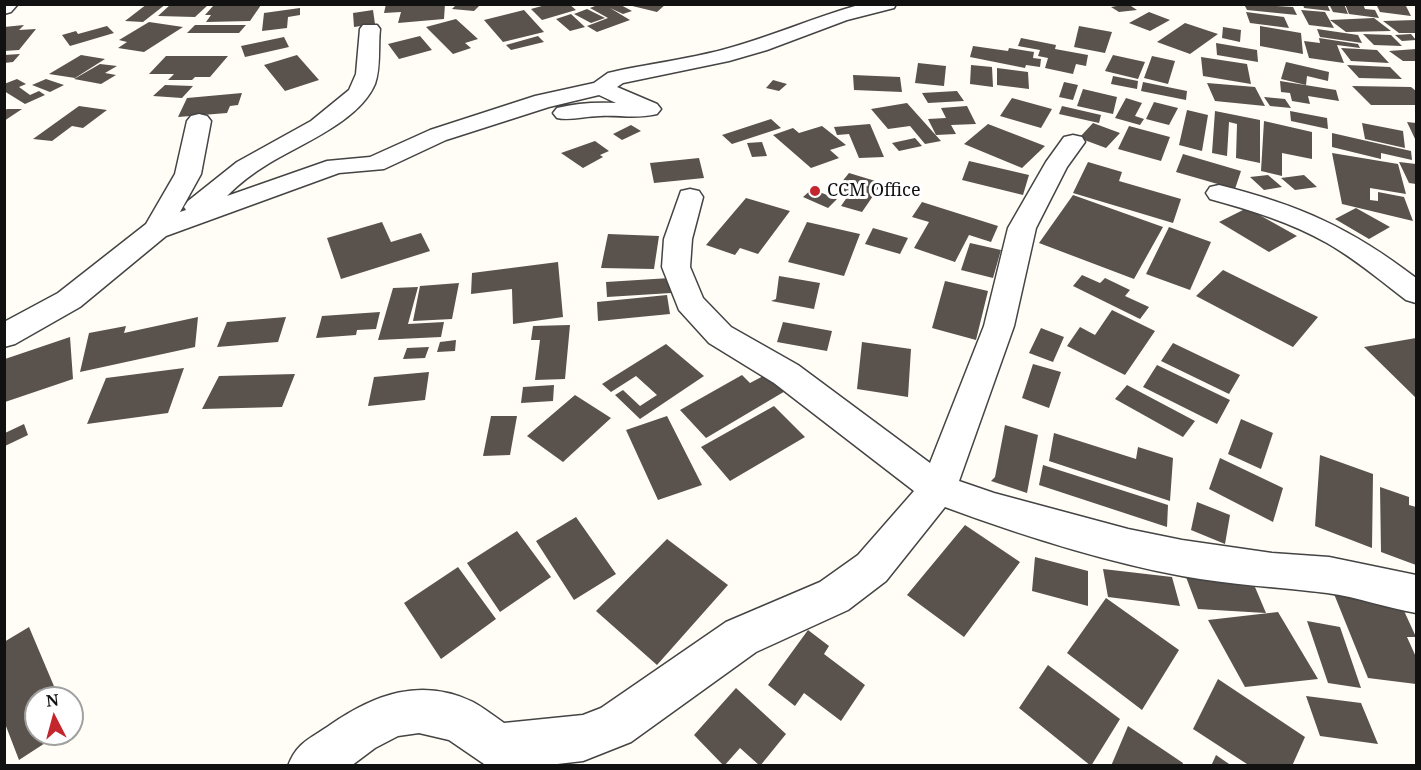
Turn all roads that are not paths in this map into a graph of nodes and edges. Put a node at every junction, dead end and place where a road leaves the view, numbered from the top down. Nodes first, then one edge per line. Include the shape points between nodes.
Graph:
1 (9, 4) edge
2 (887, 4) edge
3 (4, 8) edge
4 (370, 29) dead end
5 (601, 88) junction
6 (199, 121) dead end
7 (1072, 142) dead end
8 (375, 164) junction
9 (1219, 193) dead end
10 (690, 197) dead end
11 (156, 230) junction
12 (1416, 293) edge
13 (4, 336) edge
14 (938, 489) junction
15 (1416, 594) edge
16 (311, 765) edge

1 - 3 street
2 - 5 street via 722,57 616,78
4 - 11 street via 368,74 360,91 337,114 232,177 207,202
5 - 8 street via 489,117
5 - 8 street via 650,109 600,109 527,120 467,136 409,167
6 - 11 street via 188,174
7 - 14 street via 1022,228 999,326
8 - 11 street via 336,166
9 - 12 street via 1327,231
10 - 14 street via 678,239 676,267 690,303 720,335 786,374
11 - 13 street via 69,300
14 - 15 street via 994,509 1182,558 1329,575
14 - 16 street via 872,568 834,596 741,637 615,726 583,738 498,747 459,719 419,711 394,714

